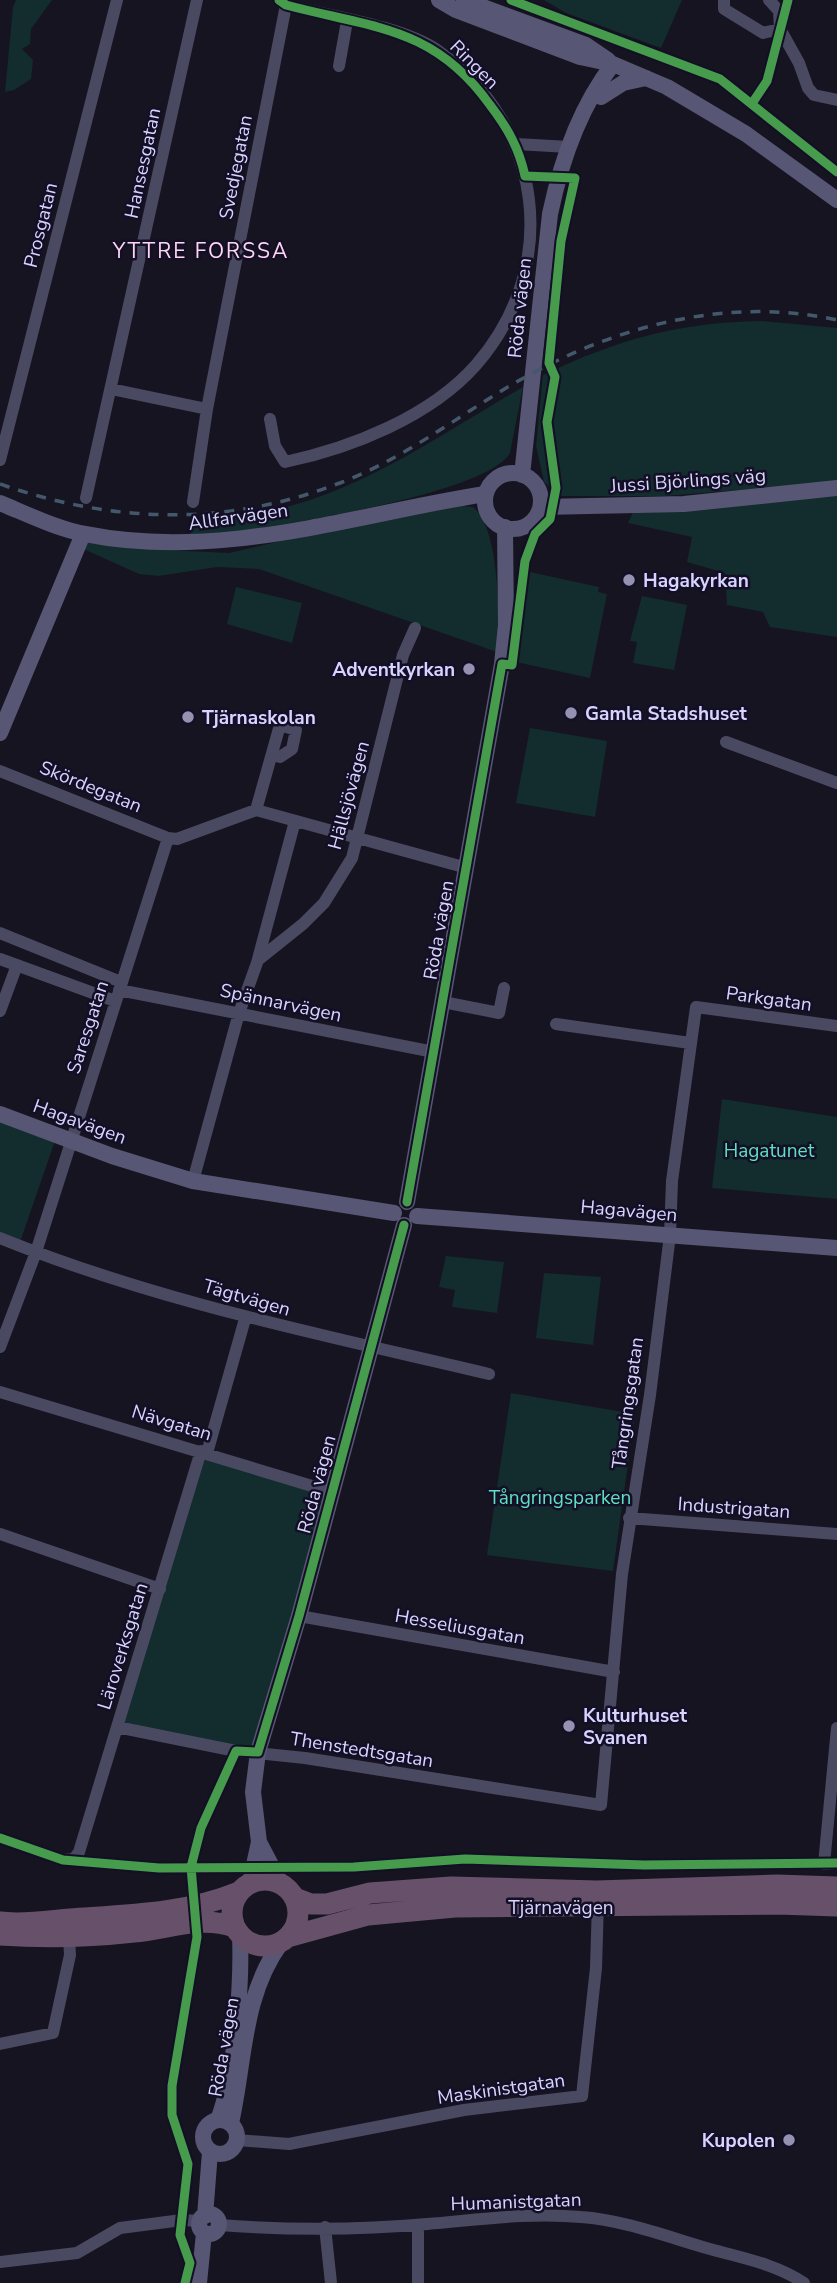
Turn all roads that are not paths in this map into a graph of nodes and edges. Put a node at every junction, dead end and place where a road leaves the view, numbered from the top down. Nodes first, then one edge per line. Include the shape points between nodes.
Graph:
1 (117, 0) edge
2 (197, 0) edge
3 (439, 0) edge
4 (464, 0) edge
5 (724, 0) edge
6 (769, 0) edge
7 (282, 3) edge
8 (347, 21) junction
9 (780, 29) junction
10 (580, 57) junction
11 (612, 64) junction
12 (339, 66) dead end
13 (647, 78) junction
14 (598, 92) junction
15 (837, 100) edge
16 (516, 144) junction
17 (569, 147) junction
18 (837, 200) edge
19 (111, 389) junction
20 (207, 409) junction
21 (270, 419) dead end
22 (0, 460) edge
23 (522, 475) junction
24 (837, 488) edge
25 (485, 494) junction
26 (86, 498) dead end
27 (193, 502) dead end
28 (0, 503) edge
29 (542, 507) junction
30 (505, 527) junction
31 (83, 534) junction
32 (415, 628) dead end
33 (0, 733) edge
34 (726, 743) dead end
35 (273, 755) dead end
36 (0, 771) edge
37 (837, 783) edge
38 (256, 810) junction
39 (295, 821) junction
40 (168, 838) junction
41 (358, 838) junction
42 (467, 868) junction
43 (0, 933) edge
44 (0, 959) edge
45 (258, 960) junction
46 (17, 965) junction
47 (505, 988) dead end
48 (119, 991) junction
49 (443, 1002) junction
50 (696, 1007) joint
51 (0, 1010) edge
52 (239, 1013) junction
53 (556, 1024) dead end
54 (837, 1026) edge
55 (690, 1043) junction
56 (434, 1052) junction
57 (0, 1114) edge
58 (71, 1140) junction
59 (192, 1181) junction
60 (405, 1218) junction
61 (670, 1235) junction
62 (0, 1238) edge
63 (837, 1248) edge
64 (36, 1252) junction
65 (245, 1319) junction
66 (0, 1347) edge
67 (370, 1349) junction
68 (489, 1374) dead end
69 (0, 1392) edge
70 (204, 1452) junction
71 (332, 1492) junction
72 (629, 1518) junction
73 (0, 1534) edge
74 (837, 1534) edge
75 (160, 1589) junction
76 (299, 1616) junction
77 (614, 1672) junction
78 (117, 1727) junction
79 (837, 1728) edge
80 (258, 1752) junction
81 (601, 1805) joint
82 (0, 1838) edge
83 (259, 1842) junction
84 (831, 1864) edge
85 (837, 1887) edge
86 (244, 1888) junction
87 (288, 1891) junction
88 (598, 1899) junction
89 (837, 1906) edge
90 (0, 1922) edge
91 (237, 1931) junction
92 (0, 1935) edge
93 (69, 1938) junction
94 (284, 1940) junction
95 (0, 2044) edge
96 (224, 2122) junction
97 (237, 2140) junction
98 (216, 2153) junction
99 (208, 2224) junction
100 (418, 2225) junction
101 (325, 2227) junction
102 (0, 2262) edge
103 (201, 2283) edge
104 (331, 2283) edge
105 (418, 2283) edge
106 (804, 2283) edge

1 - 22 street, Prosgatan
2 - 19 street, Hansesgatan
3 - 10 street
4 - 11 street via 586,45
5 - 9 street via 724,9 731,16 751,27 763,33
6 - 9 street via 779,11
7 - 8 street, Ringen
7 - 20 street, Svedjegatan
8 - 12 street
8 - 16 street, Ringen via 407,35 435,48 479,89
9 - 15 street via 808,88 814,95
10 - 11 street
10 - 14 street via 588,64
11 - 13 street
11 - 14 street, Röda vägen
13 - 14 street
13 - 18 street via 746,134
14 - 17 street, Röda vägen
16 - 17 street
16 - 21 street, Ringen via 528,191 528,253 509,315 475,366 403,419 325,453 285,462 275,446
17 - 23 street, Röda vägen via 550,214
19 - 20 street
19 - 26 street, Hansesgatan
20 - 27 street, Svedjegatan
23 - 25 street via 502,475
23 - 29 street via 539,491
24 - 29 street, Jussi Björlings väg via 684,505
25 - 30 street via 489,517
25 - 31 street, Allfarvägen via 243,540 186,545
28 - 31 street, Allfarvägen
29 - 30 street via 534,521 516,530
30 - 42 street, Röda vägen via 502,664
31 - 33 street
32 - 41 street, Hällsjövägen via 403,655
34 - 37 street
35 - 38 street
36 - 40 street, Skördegatan
38 - 39 street
38 - 40 street via 177,839
39 - 41 street
39 - 45 street
40 - 48 street, Saresgatan
41 - 42 street
41 - 45 street, Hällsjövägen via 348,866 324,903
42 - 49 street, Röda vägen
43 - 48 street, Spännarvägen
44 - 46 street, Spännarvägen
45 - 52 street
46 - 48 street, Spännarvägen
46 - 51 street
47 - 49 street via 499,1013
48 - 52 street, Spännarvägen
48 - 58 street, Saresgatan
49 - 56 street, Röda vägen
50 - 54 street, Parkgatan
50 - 55 street, Tångringsgatan
52 - 56 street, Spännarvägen
52 - 59 street
53 - 55 street
55 - 61 street, Tångringsgatan
56 - 60 street, Röda vägen via 407,1202 416,1208
57 - 58 street, Hagavägen
58 - 59 street, Hagavägen
58 - 64 street, Saresgatan
59 - 60 street, Hagavägen
60 - 61 street, Hagavägen
60 - 67 street, Röda vägen
61 - 63 street, Hagavägen
61 - 72 street, Tångringsgatan
62 - 64 street, Tägtvägen
64 - 65 street, Tägtvägen
64 - 66 street, Saresgatan
65 - 67 street, Tägtvägen
65 - 70 street, Läroverksgatan
67 - 68 street, Tägtvägen
67 - 71 street, Röda vägen
69 - 70 street, Nävgatan
70 - 71 street, Nävgatan
70 - 75 street, Läroverksgatan
71 - 76 street, Röda vägen
72 - 74 street, Industrigatan
72 - 77 street, Tångringsgatan
73 - 75 street
75 - 78 street, Läroverksgatan
76 - 77 street, Hesseliusgatan
76 - 80 street, Röda vägen
77 - 81 street, Tångringsgatan
78 - 80 street, Thenstedtsgatan
78 - 82 street, Läroverksgatan via 74,1859 63,1860
79 - 84 street
80 - 81 street, Thenstedtsgatan
80 - 83 street, Röda vägen via 253,1792
83 - 86 street, Röda vägen
83 - 87 street, Röda vägen
85 - 88 highway, Tjärnavägen via 777,1885
86 - 87 highway via 271,1880
86 - 90 highway via 211,1902 168,1910
86 - 91 highway via 232,1909
87 - 88 highway, Tjärnavägen via 311,1904 452,1886
87 - 94 highway via 297,1923
88 - 89 highway, Tjärnavägen
88 - 94 highway, Tjärnavägen via 368,1914
88 - 97 street, Maskinistgatan via 596,1968 582,2096 464,2110 289,2144
91 - 93 highway via 206,1921
91 - 94 highway via 259,1946
91 - 96 street, Röda vägen via 242,1967
92 - 93 highway
93 - 95 street via 70,1955 53,2033
94 - 96 street, Röda vägen via 267,1962 254,1992
96 - 97 street via 236,2131
96 - 98 street via 208,2124 203,2133 204,2144
97 - 98 street via 232,2150
98 - 99 street
99 - 101 street, Humanistgatan
99 - 102 street via 182,2220 120,2228 77,2253
99 - 103 street
100 - 101 street, Humanistgatan
100 - 105 street
100 - 106 street, Humanistgatan via 487,2218 582,2217 628,2225 766,2265
101 - 104 street

